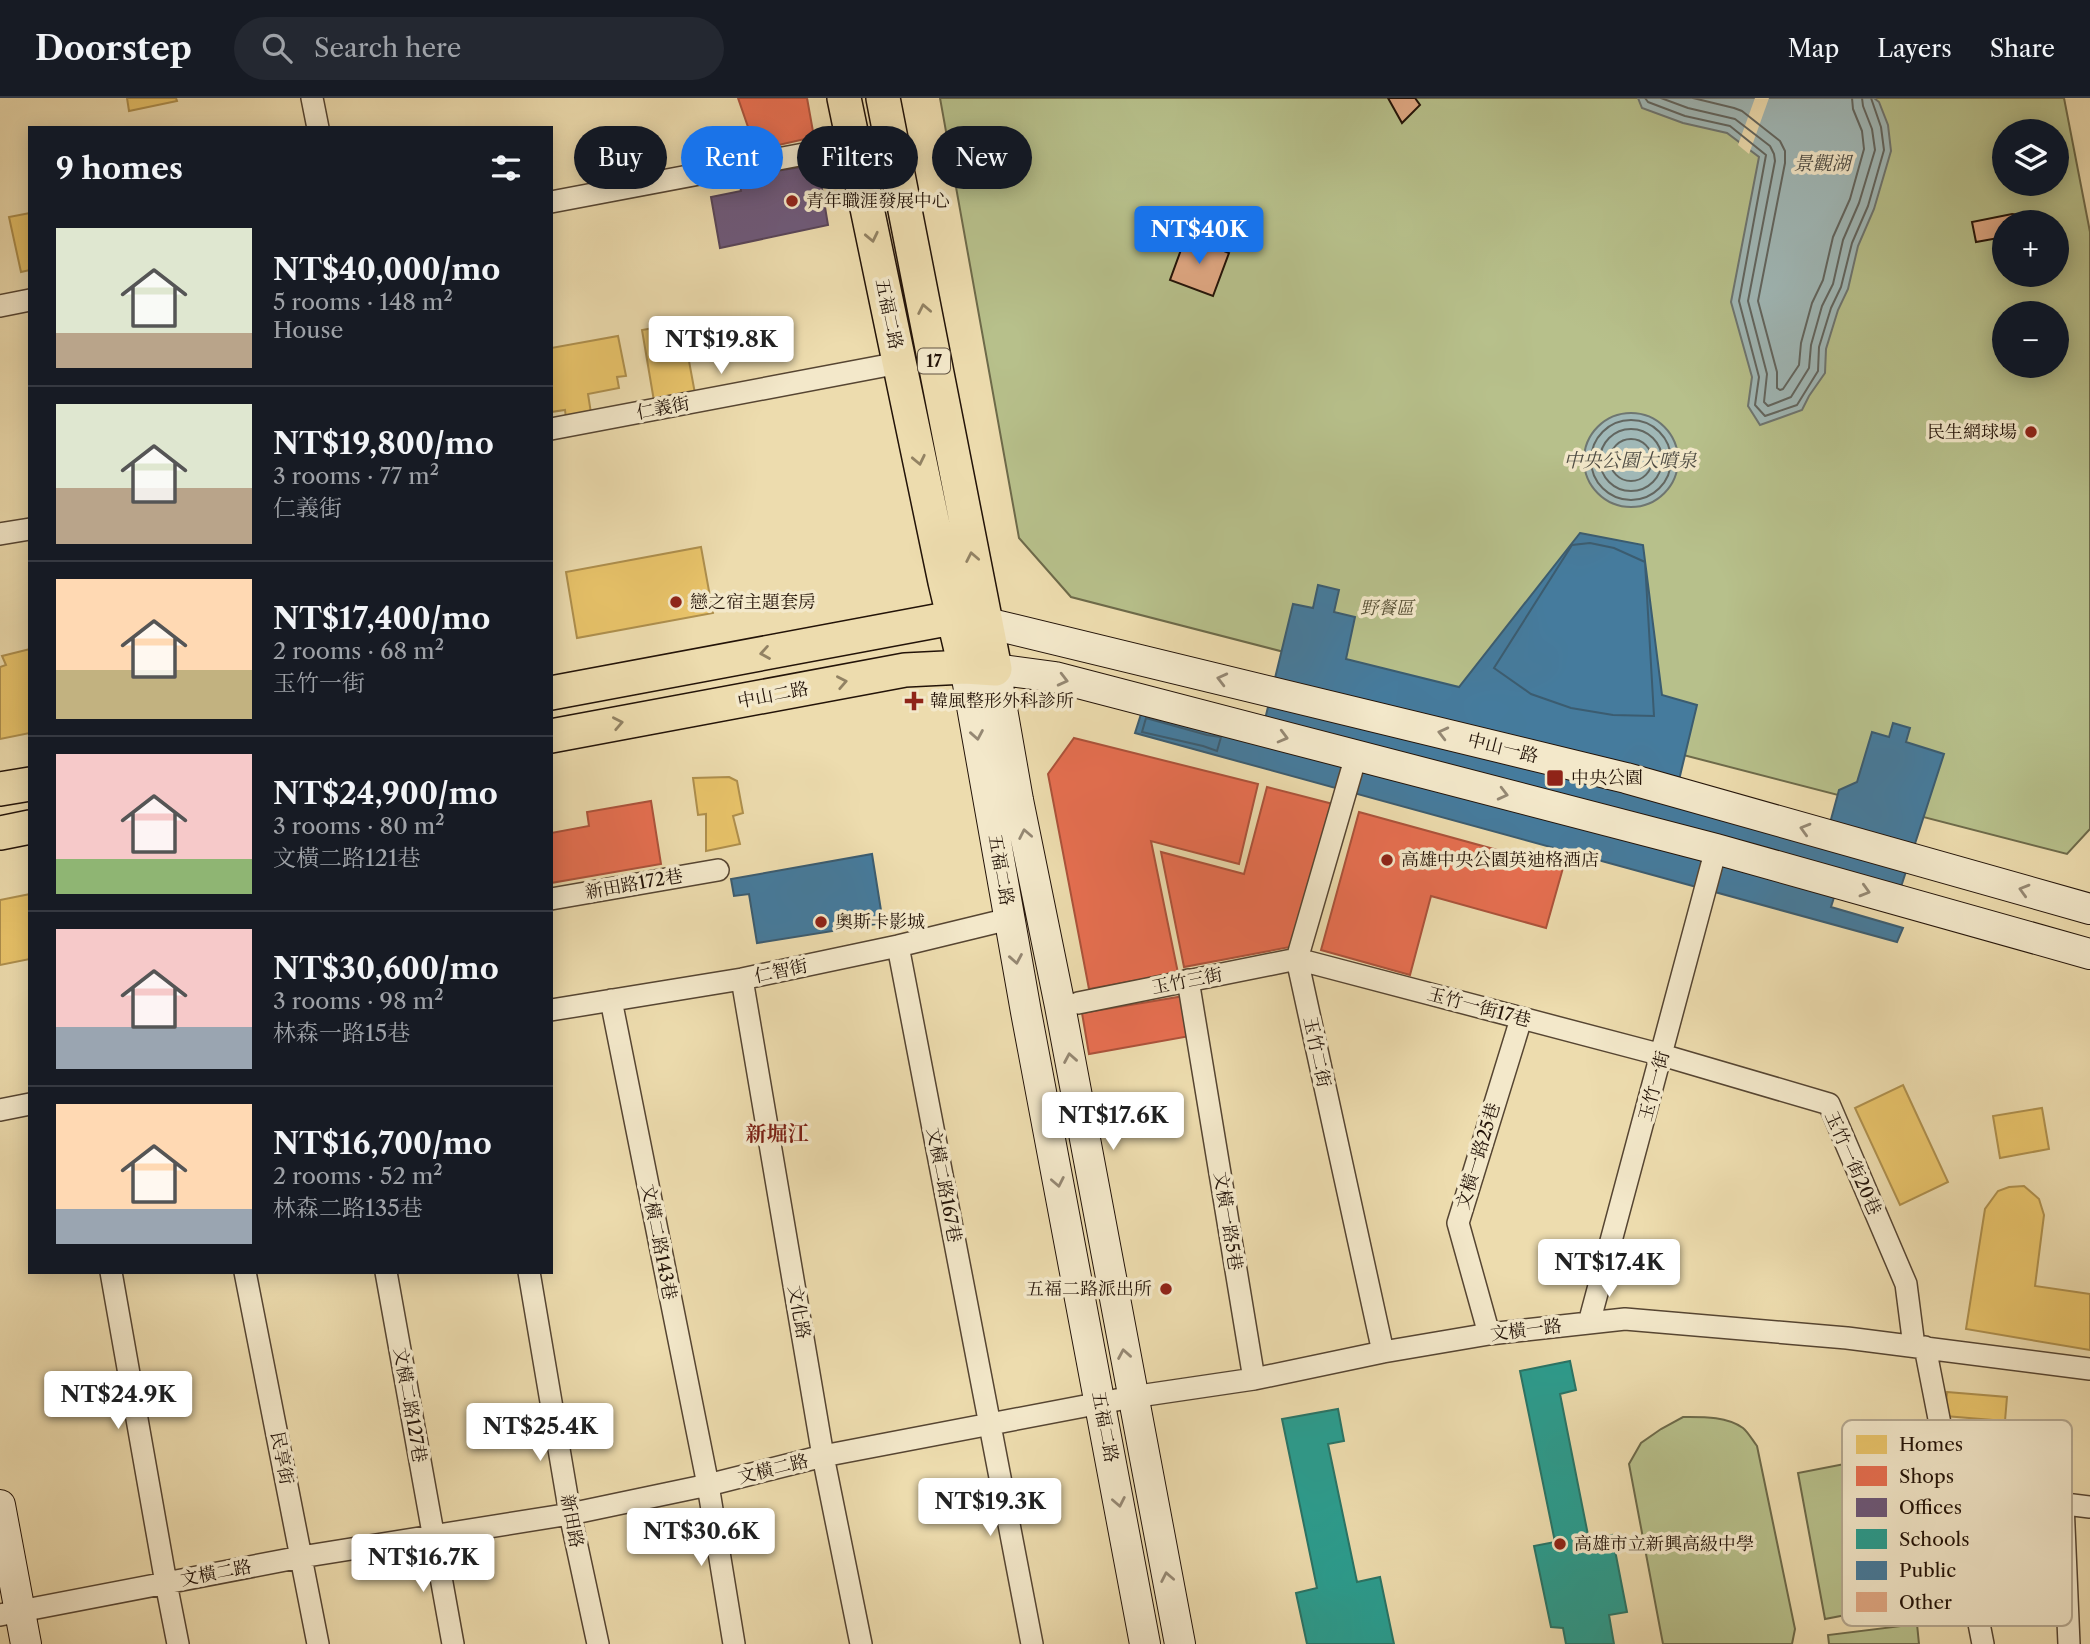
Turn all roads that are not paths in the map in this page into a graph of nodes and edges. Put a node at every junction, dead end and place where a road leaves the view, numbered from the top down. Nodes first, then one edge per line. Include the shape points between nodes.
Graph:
1 (312, 98) edge
2 (844, 98) edge
3 (883, 98) edge
4 (318, 126) edge
5 (849, 126) edge
6 (797, 155) edge
7 (861, 189) edge
8 (553, 202) edge
9 (28, 300) edge
10 (0, 306) edge
11 (899, 363) junction
12 (553, 429) edge
13 (28, 528) edge
14 (0, 534) edge
15 (952, 618) junction
16 (986, 623) junction
17 (980, 668) junction
18 (553, 693) edge
19 (553, 736) edge
20 (1356, 756) junction
21 (28, 784) edge
22 (0, 789) edge
23 (28, 827) edge
24 (0, 833) edge
25 (1716, 849) junction
26 (718, 870) dead end
27 (553, 898) edge
28 (2090, 909) edge
29 (1009, 919) junction
30 (898, 946) junction
31 (2090, 954) edge
32 (1297, 959) junction
33 (742, 979) junction
34 (1188, 980) junction
35 (611, 1000) junction
36 (1078, 1003) dead end
37 (553, 1010) edge
38 (1521, 1019) junction
39 (1662, 1055) junction
40 (28, 1104) edge
41 (0, 1110) edge
42 (111, 1274) edge
43 (245, 1274) edge
44 (386, 1274) edge
45 (529, 1274) edge
46 (1589, 1323) junction
47 (1489, 1334) junction
48 (1920, 1347) junction
49 (1383, 1352) junction
50 (2090, 1369) edge
51 (1254, 1379) junction
52 (1132, 1397) junction
53 (1100, 1403) junction
54 (1936, 1420) edge
55 (990, 1424) junction
56 (823, 1456) junction
57 (708, 1485) junction
58 (2072, 1504) edge
59 (0, 1505) edge
60 (2090, 1507) edge
61 (570, 1514) junction
62 (434, 1537) junction
63 (301, 1557) junction
64 (166, 1583) junction
65 (10, 1613) edge
66 (1979, 1626) edge
67 (2068, 1626) edge
68 (26, 1644) edge
69 (178, 1644) edge
70 (318, 1644) edge
71 (453, 1644) edge
72 (598, 1644) edge
73 (734, 1644) edge
74 (861, 1644) edge
75 (1032, 1644) edge
76 (1145, 1644) edge
77 (1180, 1644) edge
78 (1983, 1644) edge
79 (2069, 1644) edge

1 - 4 street
2 - 5 main road, 五福二路 / 17
16 -> 3 main road, 五福二路 / 17
6 - 8 street
7 -> 11 main road, 五福二路 / 17
9 - 10 street
11 - 12 street, 仁義街
11 -> 15 main road, 五福二路 / 17
13 - 14 street
15 - 16 main road, 中山一路
15 - 17 main road, 五福二路 / 17
15 -> 18 main road
16 - 17 main road, 五福二路 / 17
28 -> 16 main road, 中山一路 via 1626,778
19 -> 17 main road, 中山二路 via 905,670
17 -> 20 main road via 1055,677
17 -> 29 main road, 五福二路
52 -> 17 main road, 五福二路 via 1018,800
20 -> 25 main road
20 - 32 street, 玉竹二街
21 - 22 main road
23 - 24 main road
25 -> 31 main road
25 - 39 street, 玉竹一街
26 - 27 street, 新田路172巷
29 - 30 street, 仁智街
29 -> 53 main road, 五福二路
30 - 33 street, 仁智街
30 - 55 street, 文橫二路167巷
32 - 34 street, 玉竹三街
32 - 38 street, 玉竹一街17巷
32 - 49 street, 玉竹二街
33 - 35 street, 仁智街
33 - 56 street, 文化路
34 - 36 street, 玉竹三街
34 - 51 street, 文橫一路5巷
35 - 37 street, 仁智街
35 - 57 street, 文橫二路143巷
38 - 39 street, 玉竹一街17巷
38 - 47 street, 文橫一路25巷 via 1458,1223
39 - 46 street, 玉竹一街
39 - 48 street, 玉竹一街20巷 via 1829,1104 1906,1283
40 - 41 street
42 - 64 street
43 - 63 street, 民享街
44 - 62 street, 文橫二路127巷
45 - 61 street, 新田路
46 - 47 street, 文橫一路
46 - 48 street, 文橫一路 via 1625,1319
47 - 49 street, 文橫一路
48 - 50 street, 文橫一路
48 - 54 street
49 - 51 street, 文橫一路
51 - 52 street, 文橫一路
52 - 53 street, 文橫二路
77 -> 52 main road, 五福二路
53 - 55 street, 文橫二路
53 -> 76 main road, 五福二路
55 - 56 street, 文橫二路
55 - 75 street, 文橫二路167巷
56 - 57 street, 文橫二路
56 - 74 street, 文化路
57 - 61 street, 文橫二路
57 - 73 street, 文橫二路143巷
58 - 60 street
59 - 65 main road
61 - 62 street, 文橫二路
61 - 72 street, 新田路
62 - 63 street, 文橫二路
62 - 71 street, 文橫二路127巷
63 - 64 street, 文橫二路
63 - 70 street, 民享街
64 - 65 street, 文橫二路
64 - 69 street
65 - 68 main road
66 - 78 street
67 - 79 street

